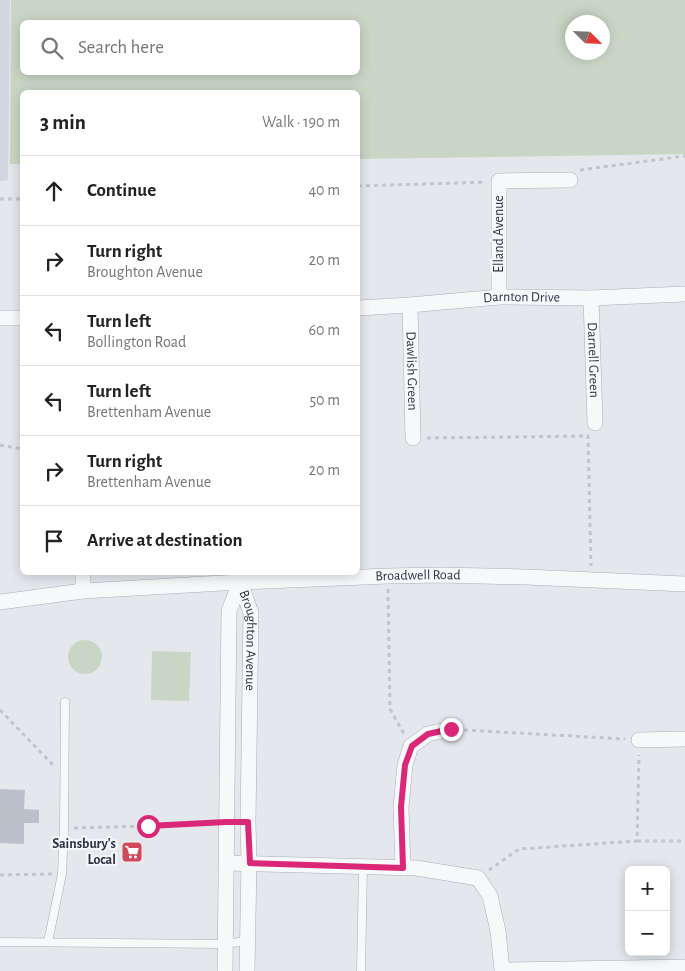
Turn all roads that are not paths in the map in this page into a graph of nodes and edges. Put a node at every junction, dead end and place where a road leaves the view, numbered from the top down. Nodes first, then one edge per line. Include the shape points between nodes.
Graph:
1 (570, 180) road end
2 (685, 294) edge
3 (498, 297) junction
4 (591, 298) junction
5 (410, 305) junction
6 (360, 308) edge
7 (0, 318) edge
8 (20, 318) edge
9 (595, 423) dead end
10 (413, 438) road end
11 (83, 575) edge
12 (240, 582) junction
13 (685, 584) edge
14 (83, 591) junction
15 (0, 602) edge
16 (65, 702) dead end
17 (451, 729) road end
18 (685, 739) edge
19 (639, 740) road end
20 (227, 863) junction
21 (250, 863) junction
22 (362, 867) junction
23 (403, 868) junction
24 (247, 941) junction
25 (0, 942) edge
26 (48, 942) junction
27 (224, 944) junction
28 (685, 967) edge
29 (657, 969) edge
30 (224, 971) edge
31 (247, 971) edge
32 (361, 971) edge
33 (502, 971) edge

1 - 3 street, Elland Avenue via 499,181
2 - 4 street, Darnton Drive
3 - 4 street, Darnton Drive
3 - 5 street, Darnton Drive
4 - 9 street, Darnell Green
5 - 6 street, Darnton Drive
5 - 10 street, Dawlish Green
7 - 8 street
11 - 14 street
12 - 13 street, Broadwell Road via 450,575
12 - 14 street, Broadwell Road
12 - 20 street, Broughton Avenue via 229,611
12 - 21 street, Broughton Avenue via 251,612
14 - 15 street, Broadwell Road
16 - 26 lane via 62,874
17 - 23 street via 428,734 412,746 405,765 401,807
18 - 19 street
20 - 21 street
20 - 27 street, Broughton Avenue
21 - 22 street
21 - 24 street, Broughton Avenue
22 - 23 street
22 - 32 lane
23 - 33 street via 478,878 490,896
24 - 27 lane
24 - 31 street, Broughton Avenue
25 - 26 lane
26 - 27 lane
27 - 30 street, Broughton Avenue
28 - 29 street
29 - 33 street

